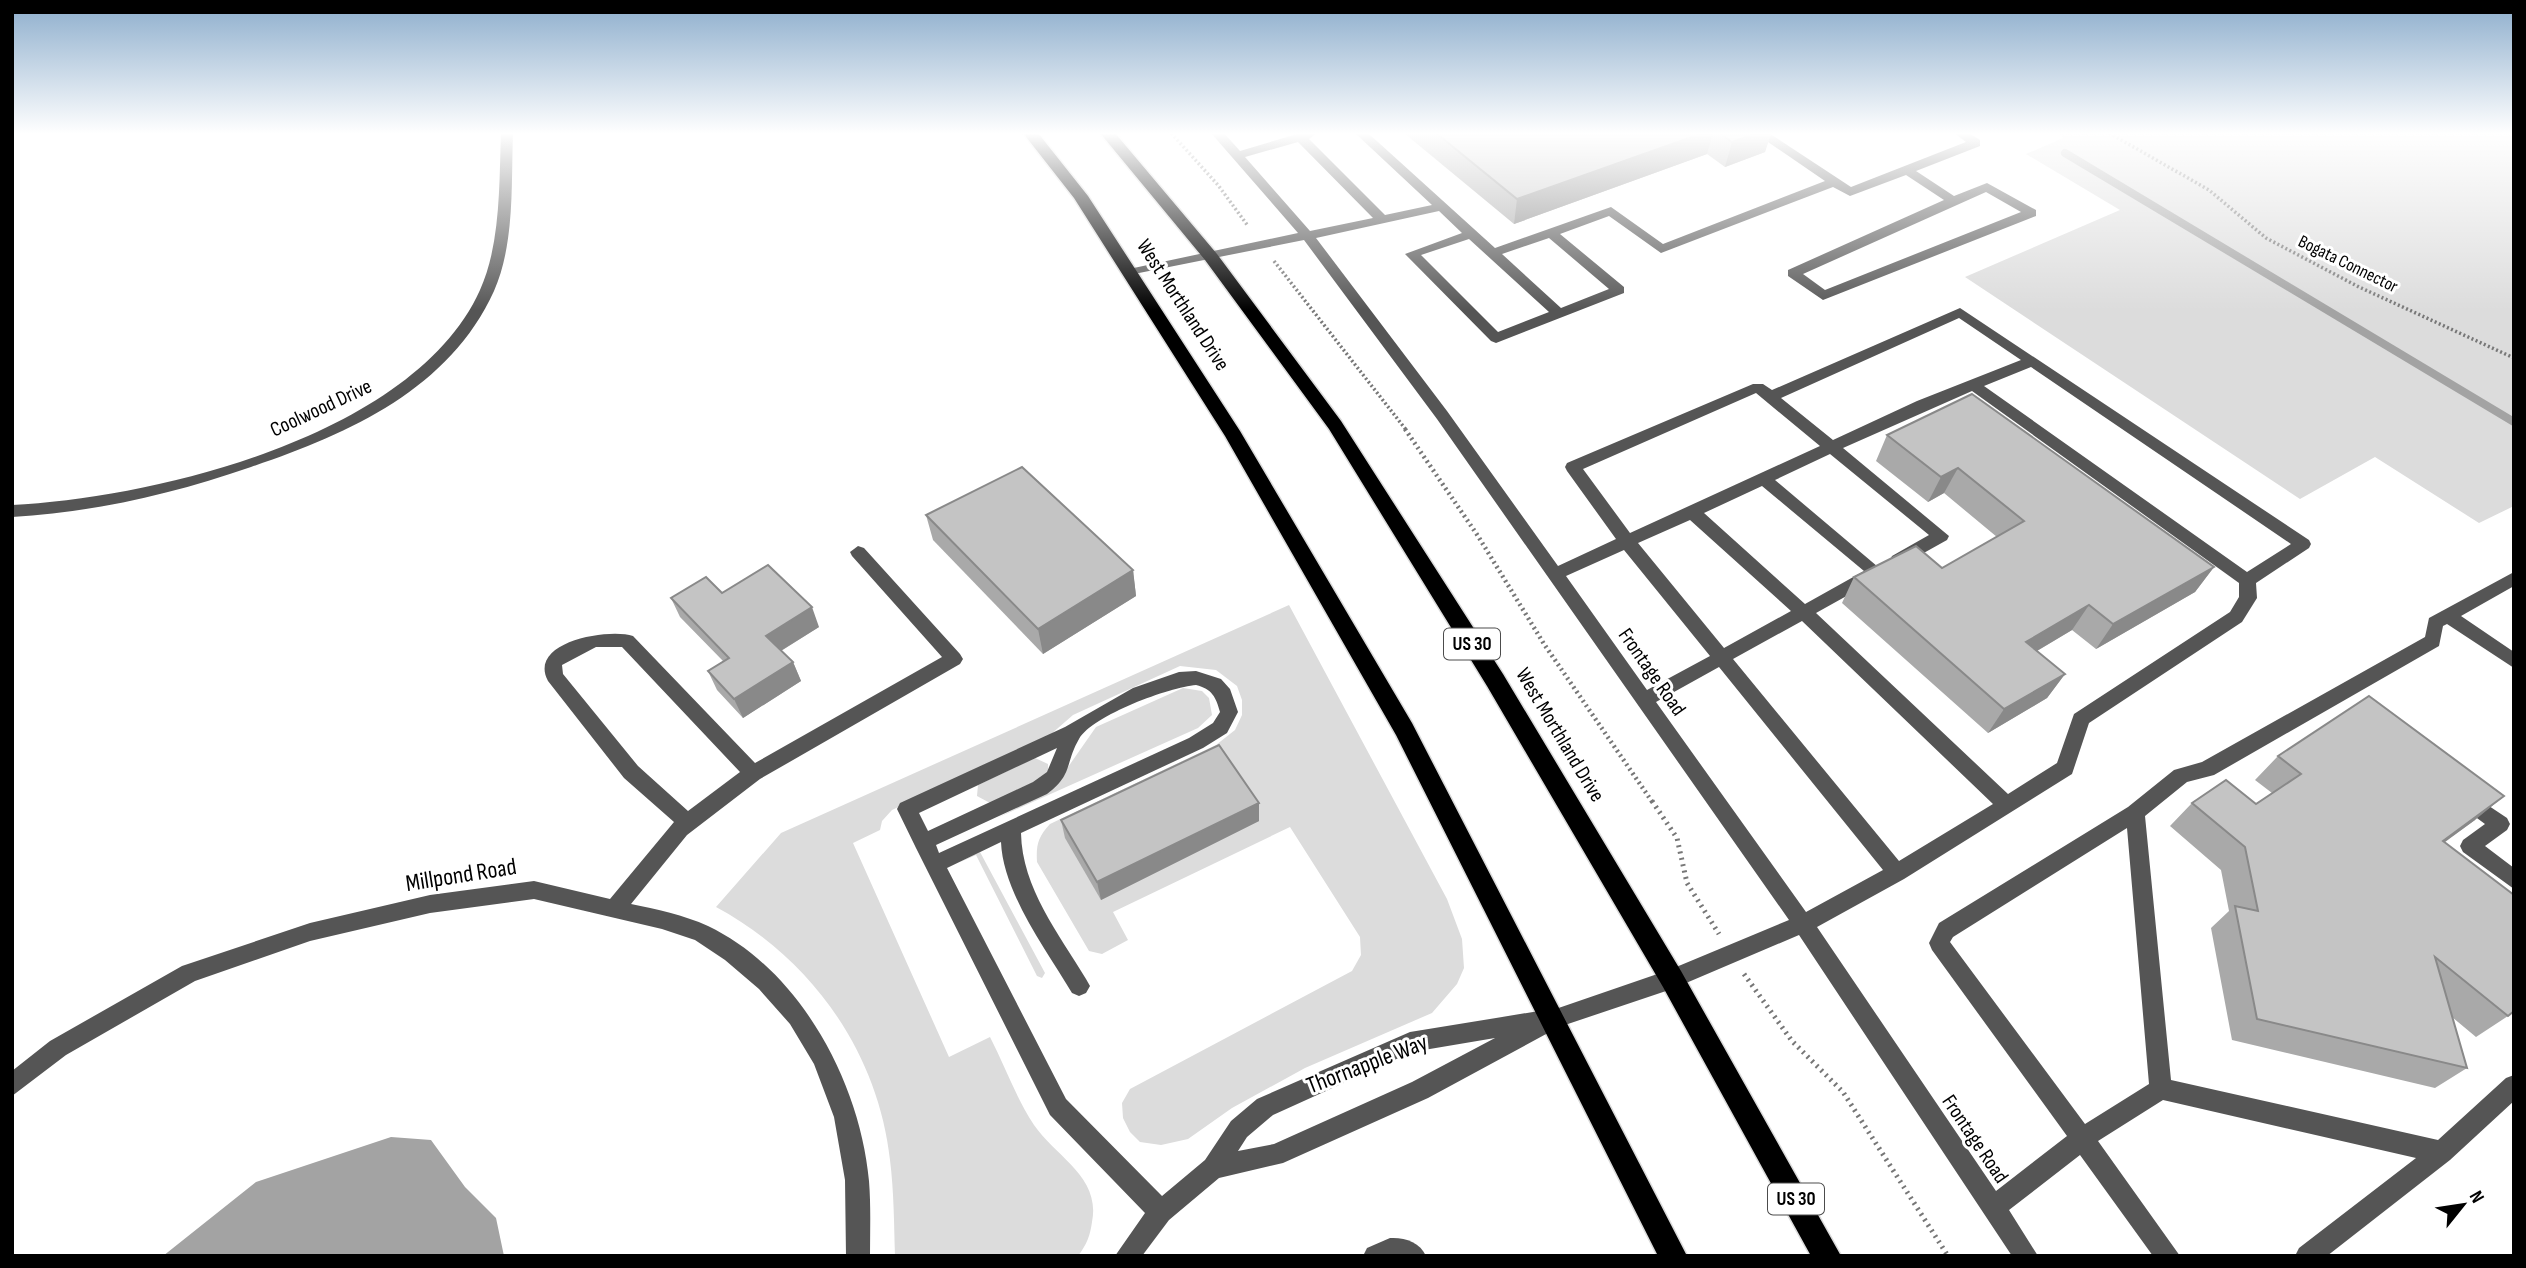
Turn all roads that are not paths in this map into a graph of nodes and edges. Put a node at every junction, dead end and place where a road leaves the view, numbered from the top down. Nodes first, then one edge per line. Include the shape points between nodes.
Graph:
1 (502, 192) edge
2 (1077, 192) edge
3 (1157, 192) edge
4 (1269, 192) edge
5 (1358, 192) edge
6 (1426, 192) edge
7 (1809, 192) edge
8 (1940, 192) edge
9 (1974, 192) edge
10 (1995, 192) edge
11 (1953, 201) junction
12 (1442, 207) junction
13 (1382, 219) junction
14 (1551, 233) junction
15 (1472, 234) junction
16 (1307, 235) junction
17 (1493, 253) junction
18 (1211, 257) junction
19 (1129, 273) junction
20 (1559, 313) junction
21 (2032, 361) junction
22 (1975, 386) junction
23 (1770, 397) junction
24 (1831, 447) junction
25 (1764, 479) junction
26 (12, 511) edge
27 (1692, 512) junction
28 (1628, 542) junction
29 (858, 552) dead end
30 (1876, 572) junction
31 (1555, 574) junction
32 (2514, 578) edge
33 (2247, 580) junction
34 (1804, 613) junction
35 (2447, 615) junction
36 (1721, 658) junction
37 (2514, 661) edge
38 (2332, 698) junction
39 (1644, 700) junction
40 (2353, 714) edge
41 (1072, 732) junction
42 (753, 773) junction
43 (2447, 784) edge
44 (2007, 805) junction
45 (2135, 813) junction
46 (688, 823) junction
47 (1011, 828) junction
48 (923, 842) junction
49 (935, 864) junction
50 (1896, 873) junction
51 (2514, 880) edge
52 (615, 908) junction
53 (1803, 924) junction
54 (1672, 979) junction
55 (1079, 986) dead end
56 (1553, 1019) junction
57 (12, 1085) edge
58 (2514, 1086) edge
59 (2161, 1089) junction
60 (2084, 1138) junction
61 (2442, 1152) junction
62 (1213, 1168) junction
63 (1994, 1207) junction
64 (1161, 1212) junction
65 (1382, 1252) edge
66 (858, 1256) edge
67 (1127, 1256) edge
68 (1414, 1256) edge
69 (1673, 1256) edge
70 (1827, 1256) edge
71 (2026, 1256) edge
72 (2168, 1256) edge
73 (2307, 1256) edge

1 - 26 street, Coolwood Drive via 499,238 487,291 446,349 397,395 328,433 200,480 85,507
2 - 19 highway, West Morthland Drive
3 - 18 highway, West Morthland Drive / US 30
4 - 16 street, Frontage Road
5 - 13 street
6 - 12 street
7 - 14 street via 1661,249 1611,211
8 - 11 street
9 - 11 street
10 - 11 street via 2031,214 1823,296 1793,273
12 - 13 street
12 - 15 street
13 - 16 street
14 - 17 street
14 - 20 street via 1619,290
15 - 17 street
15 - 20 street via 1412,254 1496,338
16 - 18 street
16 - 31 street, Frontage Road
17 - 20 street
18 - 19 street
18 - 54 highway, West Morthland Drive / US 30 via 1335,425
19 - 56 highway, West Morthland Drive via 1233,435 1404,729
21 - 22 street
21 - 23 street via 1960,312
21 - 33 street via 2303,544
22 - 24 street
22 - 33 street
23 - 24 street
23 - 28 street via 1758,387 1573,467
24 - 25 street
24 - 30 street via 1941,536
25 - 27 street
25 - 30 street
27 - 28 street
27 - 34 street
28 - 31 street
28 - 36 street
29 - 42 street via 954,659
30 - 34 street
31 - 39 street, Frontage Road
32 - 35 street
33 - 44 street, Thornapple Way via 2248,598 2236,617 2081,719 2065,768
34 - 36 street
34 - 44 street
35 - 37 street
35 - 38 street via 2435,623 2433,641
36 - 39 street
36 - 50 street
38 - 40 street
38 - 45 street via 2207,769 2181,776
39 - 53 street, Frontage Road
41 - 47 street via 1090,718 1172,680 1189,677 1209,681 1224,693 1229,712 1220,728 1196,743
41 - 48 street via 1055,777
41 - 48 street via 907,809
42 - 46 street
42 - 46 street via 627,641 608,637 575,646 553,662 554,676 631,772
43 - 51 street via 2500,824 2470,846
44 - 50 street, Thornapple Way
45 - 59 street
45 - 60 street via 1946,930 1939,943
46 - 52 street
47 - 49 street
47 - 55 street via 1009,848 1015,870
48 - 49 street
49 - 64 street via 1058,1107
50 - 53 street, Thornapple Way
52 - 57 street, Millpond Road via 534,890 430,904 310,932 189,973 58,1048
52 - 66 street, Millpond Road via 701,933 766,982 798,1017 824,1059 845,1117 857,1180
53 - 54 street, Thornapple Way
53 - 63 street, Frontage Road
54 - 56 street, Thornapple Way
54 - 70 highway, West Morthland Drive / US 30
56 - 62 street, Thornapple Way via 1420,1090 1275,1155
56 - 62 street, Thornapple Way via 1410,1042 1363,1062 1265,1107 1240,1129
56 - 69 highway, West Morthland Drive
58 - 61 street
59 - 60 street
59 - 61 street
60 - 63 street
60 - 72 street
61 - 73 street
62 - 64 street, Thornapple Way
63 - 71 street, Frontage Road
64 - 67 street, Thornapple Way
65 - 68 street via 1404,1250

